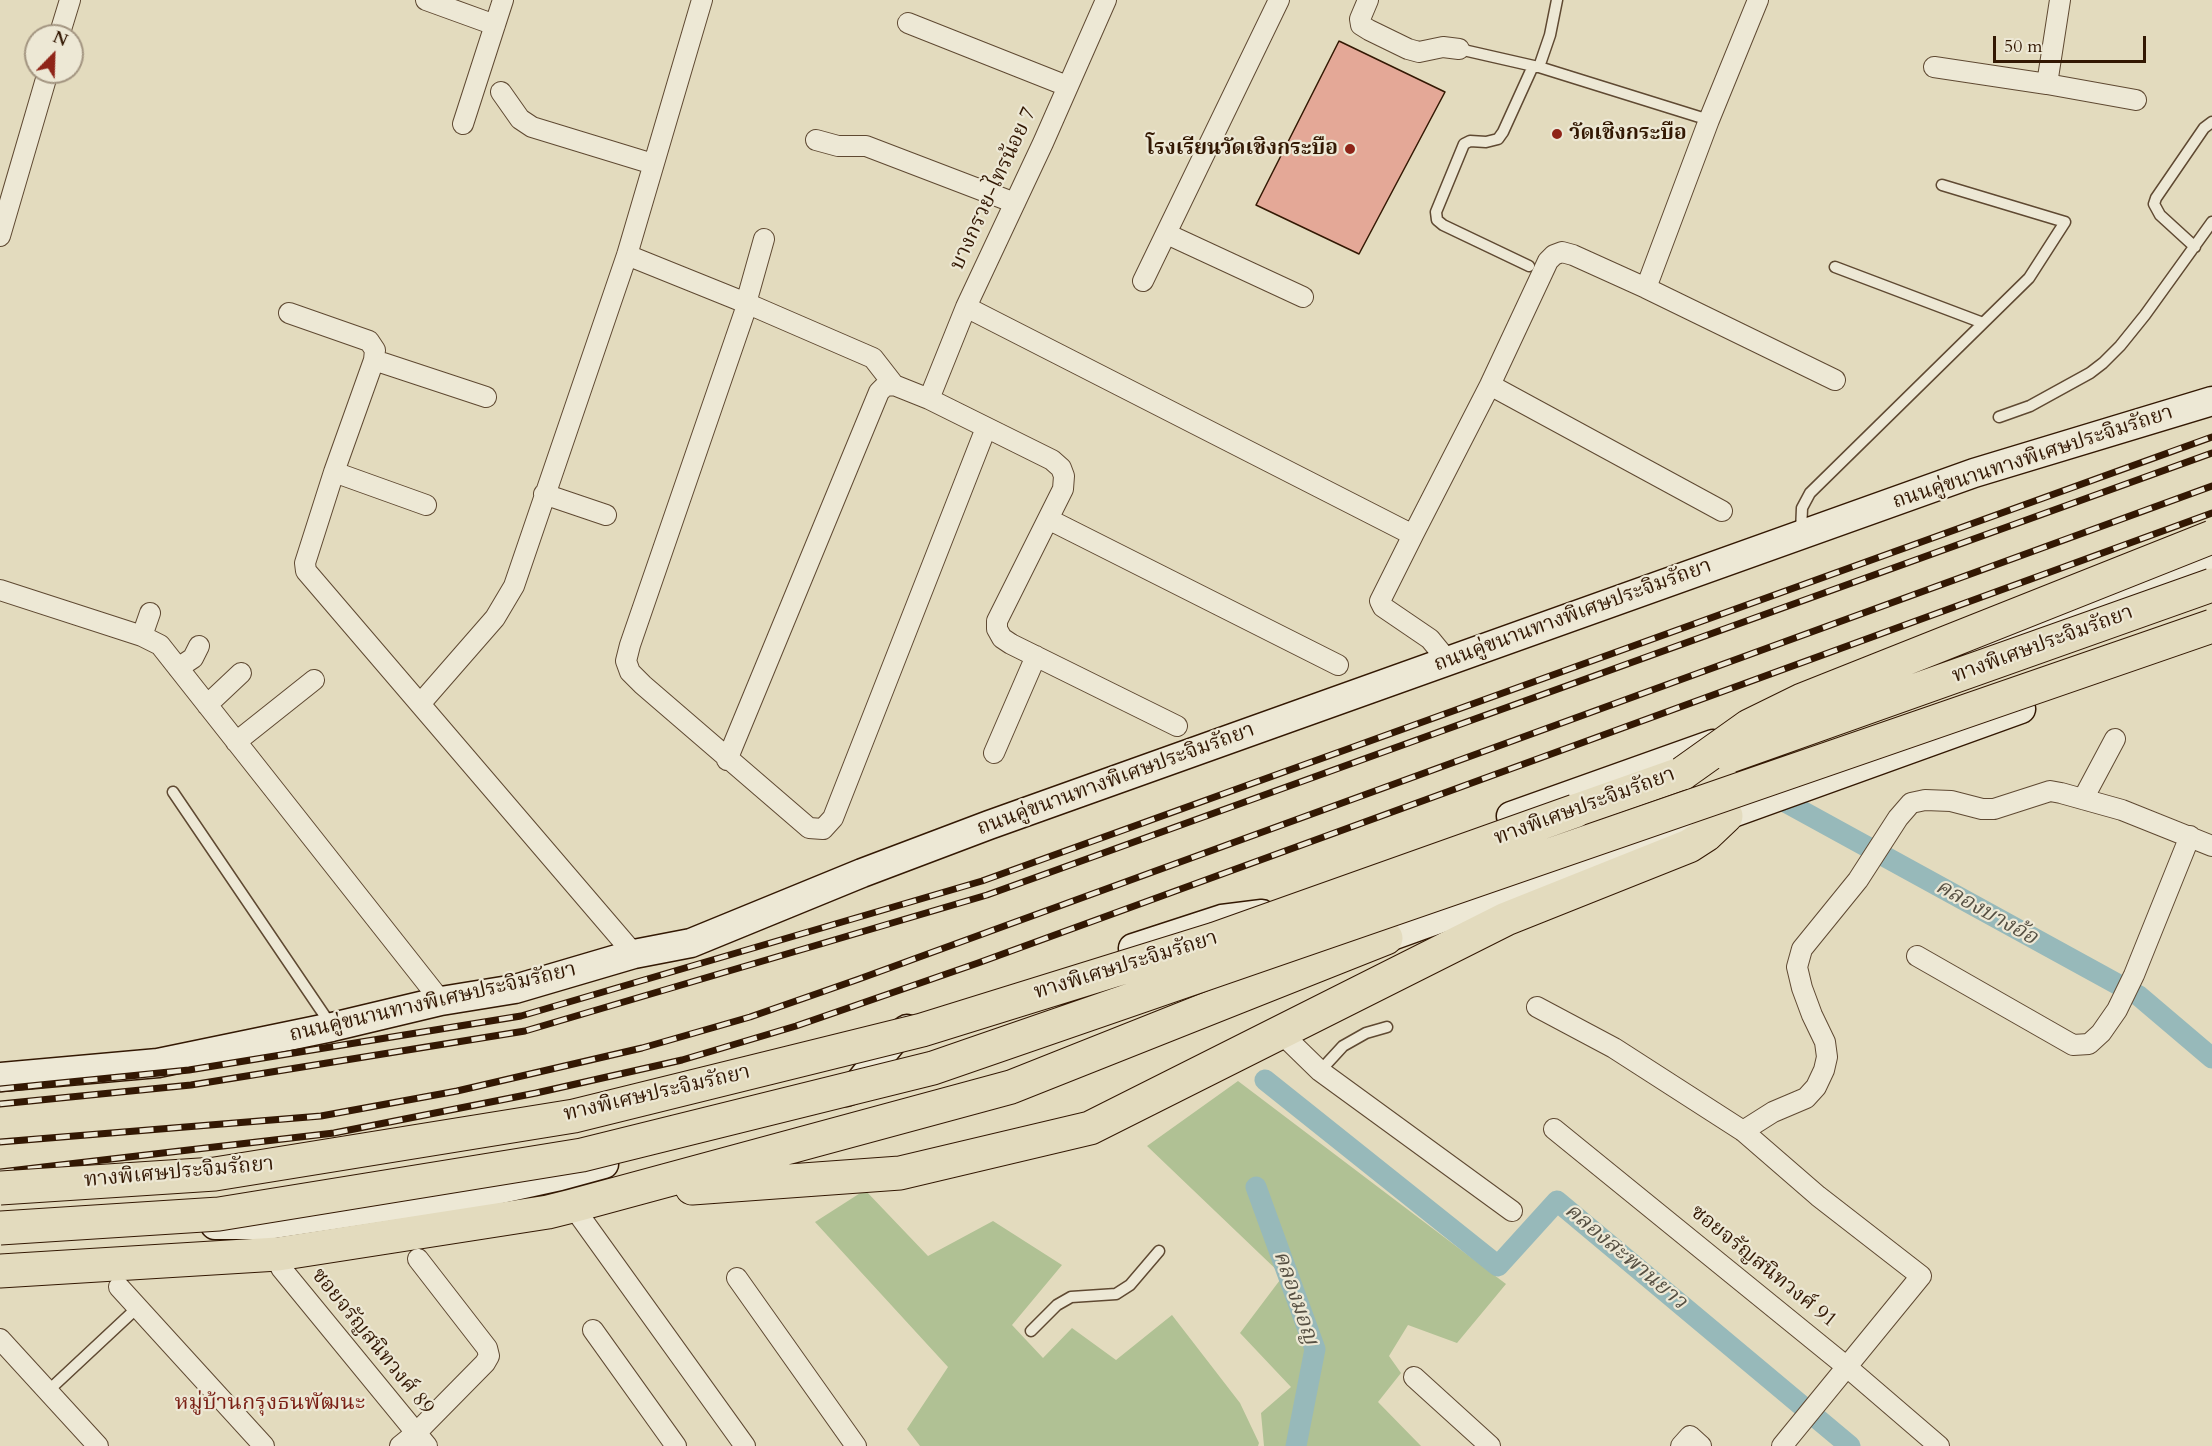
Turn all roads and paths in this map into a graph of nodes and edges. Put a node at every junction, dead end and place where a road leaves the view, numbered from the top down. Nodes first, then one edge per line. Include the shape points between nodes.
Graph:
1 (70, 0) edge
2 (426, 0) edge
3 (503, 0) edge
4 (702, 0) edge
5 (1106, 0) edge
6 (1279, 0) edge
7 (1368, 0) edge
8 (1557, 0) edge
9 (1758, 0) edge
10 (2060, 0) edge
11 (908, 23) dead end
12 (63, 24) edge
13 (495, 25) junction
14 (1460, 49) joint
15 (1536, 66) junction
16 (1934, 67) dead end
17 (44, 84) edge
18 (2047, 84) junction
19 (1067, 86) junction
20 (501, 92) dead end
21 (2136, 100) dead end
22 (1709, 120) junction
23 (2212, 122) edge
24 (463, 124) dead end
25 (816, 140) dead end
26 (653, 164) junction
27 (1942, 185) dead end
28 (1015, 203) junction
29 (2212, 222) edge
30 (1167, 234) junction
31 (0, 236) edge
32 (764, 239) dead end
33 (2195, 247) junction
34 (627, 255) junction
35 (1528, 266) dead end
36 (1835, 267) dead end
37 (1143, 281) dead end
38 (1646, 288) junction
39 (1303, 297) dead end
40 (746, 303) junction
41 (966, 307) junction
42 (289, 313) dead end
43 (1983, 323) junction
44 (374, 360) junction
45 (1835, 380) dead end
46 (1490, 384) junction
47 (894, 386) junction
48 (486, 397) dead end
49 (929, 399) junction
50 (2212, 401) edge
51 (2000, 417) dead end
52 (986, 428) junction
53 (334, 472) junction
54 (544, 494) junction
55 (426, 505) dead end
56 (1722, 511) dead end
57 (606, 515) dead end
58 (1048, 519) junction
59 (1413, 535) junction
60 (1801, 535) junction
61 (2212, 537) edge
62 (2212, 563) edge
63 (2212, 585) edge
64 (0, 590) edge
65 (150, 613) dead end
66 (2212, 626) edge
67 (142, 636) junction
68 (2017, 636) junction
69 (2212, 639) edge
70 (199, 645) dead end
71 (1036, 656) junction
72 (1448, 661) junction
73 (1338, 665) dead end
74 (178, 668) junction
75 (241, 673) dead end
76 (314, 680) dead end
77 (2045, 700) junction
78 (420, 704) junction
79 (207, 705) junction
80 (1177, 726) dead end
81 (2115, 739) dead end
82 (236, 742) junction
83 (994, 753) dead end
84 (727, 760) junction
85 (1683, 773) junction
86 (173, 792) dead end
87 (2084, 800) junction
88 (1739, 811) junction
89 (2190, 836) junction
90 (2212, 846) edge
91 (1354, 918) junction
92 (1386, 938) junction
93 (634, 954) junction
94 (1917, 956) dead end
95 (441, 1001) junction
96 (1536, 1007) dead end
97 (332, 1027) junction
98 (1387, 1027) dead end
99 (1281, 1033) junction
100 (1320, 1071) junction
101 (0, 1077) edge
102 (1554, 1129) dead end
103 (1743, 1131) junction
104 (643, 1186) junction
105 (0, 1188) edge
106 (1512, 1211) dead end
107 (579, 1215) dead end
108 (0, 1227) edge
109 (0, 1234) edge
110 (1159, 1251) dead end
111 (418, 1259) dead end
112 (280, 1268) dead end
113 (0, 1271) edge
114 (737, 1278) dead end
115 (119, 1287) dead end
116 (138, 1307) junction
117 (593, 1330) dead end
118 (1031, 1331) dead end
119 (0, 1339) edge
120 (1843, 1372) junction
121 (1414, 1377) dead end
122 (48, 1391) junction
123 (422, 1439) edge
124 (850, 1444) edge
125 (98, 1446) edge
126 (264, 1446) edge
127 (399, 1446) edge
128 (676, 1446) edge
129 (745, 1446) edge
130 (1490, 1446) edge
131 (1681, 1446) edge
132 (1701, 1446) edge
133 (1782, 1446) edge
134 (1939, 1446) edge

1 - 12 street
2 - 13 street
3 - 13 street
4 - 26 street
5 - 19 street, บางกรวย-ไทรน้อย 7
6 - 30 street
7 - 14 street via 1360,19 1361,25 1369,30 1419,52 1443,47
8 - 15 lane via 1550,35
9 - 22 street
10 - 18 street
11 - 19 street
13 - 24 street
14 - 15 lane
15 - 22 lane
15 - 35 lane via 1498,139 1464,144 1436,212 1443,225
16 - 18 street
17 - 31 street
18 - 21 street
19 - 28 street, บางกรวย-ไทรน้อย 7
20 - 26 street via 520,119 532,127
22 - 38 street
23 - 33 lane via 2204,128 2154,204 2160,215
25 - 28 street via 877,149
26 - 34 street
27 - 43 lane via 2065,222 2029,278
28 - 41 street, บางกรวย-ไทรน้อย 7
29 - 33 lane
30 - 37 street
30 - 39 street
32 - 40 street
33 - 51 lane via 2145,315 2103,363 2030,406
34 - 40 street
34 - 54 street
36 - 43 lane
38 - 45 street
38 - 46 street via 1573,255 1554,255
40 - 47 street via 873,358
40 - 84 street via 626,661 630,672 643,685
41 - 49 street, บางกรวย-ไทรน้อย 7
41 - 59 street
42 - 44 street via 369,340 375,350
43 - 60 lane via 1810,493 1803,508
44 - 48 street
44 - 53 street
46 - 56 street
46 - 59 street
47 - 49 street
47 - 84 street via 885,386 879,392
49 - 52 street
50 - 60 main road, ถนนคู่ขนานทางพิเศษประจิมรัถยา via 1974,473
52 - 58 street via 1061,468 1063,489
52 - 84 street via 833,818 823,829 808,828
53 - 55 street
53 - 78 street via 305,563 306,571
54 - 57 street
54 - 78 street via 505,603
58 - 71 street via 997,621 1002,638
58 - 73 street
59 - 72 street via 1380,601 1430,639
60 - 72 main road, ถนนคู่ขนานทางพิเศษประจิมรัถยา
61 - 85 highway, bridge via 1802,700 1749,726
62 - 68 main road
63 - 85 highway, ทางพิเศษประจิมรัถยา, bridge
64 - 67 street
65 - 67 street
66 - 108 highway, ทางพิเศษประจิมรัถยา, bridge via 933,1068 582,1155 219,1214
67 - 74 street via 160,645
68 - 77 main road
68 - 91 main road via 1357,872 1345,893
69 - 77 main road
70 - 74 street via 193,658
71 - 80 street
71 - 83 street
72 - 93 main road, ถนนคู่ขนานทางพิเศษประจิมรัถยา via 989,825 691,943
74 - 79 street
75 - 79 street
76 - 82 street
77 - 88 main road
78 - 93 street
79 - 82 street
81 - 87 street
82 - 95 street
85 - 105 highway, ทางพิเศษประจิมรัถยา, bridge via 1215,939 922,1030 574,1116 215,1174
86 - 97 lane
87 - 89 street
87 - 103 street via 2050,791 1994,809 1951,801 1911,803 1803,950 1797,968 1827,1057 1816,1087 1806,1098
88 - 92 main road
88 - 99 highway via 1689,846 1506,919
89 - 90 street
89 - 94 street via 2134,975 2117,1010 2089,1044 2073,1045
91 - 92 main road
91 - 109 main road via 1322,906 1211,922 924,1017 896,1037 854,1089 824,1103 560,1176 268,1225 157,1225
92 - 104 highway via 1011,1087
93 - 95 main road, ถนนคู่ขนานทางพิเศษประจิมรัถยา via 515,989
95 - 97 main road, ถนนคู่ขนานทางพิเศษประจิมรัถยา
96 - 103 street via 1614,1048
97 - 101 main road, ถนนคู่ขนานทางพิเศษประจิมรัถยา via 158,1063
98 - 100 lane via 1343,1046
99 - 100 street
99 - 104 highway via 1079,1131 900,1173 700,1188
100 - 106 street
102 - 120 street, ซอยจรัญสนิทวงศ์ 91
103 - 120 street via 1818,1196 1921,1276
104 - 113 highway via 548,1212 278,1254
107 - 129 street
110 - 118 lane via 1130,1285 1116,1294 1071,1297
111 - 123 street via 487,1348 489,1356
112 - 123 street, ซอยจรัญสนิทวงศ์ 89
114 - 124 street
115 - 116 street
116 - 122 lane
116 - 126 street
117 - 128 street
119 - 122 street
120 - 133 street
120 - 134 street, ซอยจรัญสนิทวงศ์ 91
121 - 130 street
122 - 125 street
123 - 127 street
131 - 132 street via 1690,1436

